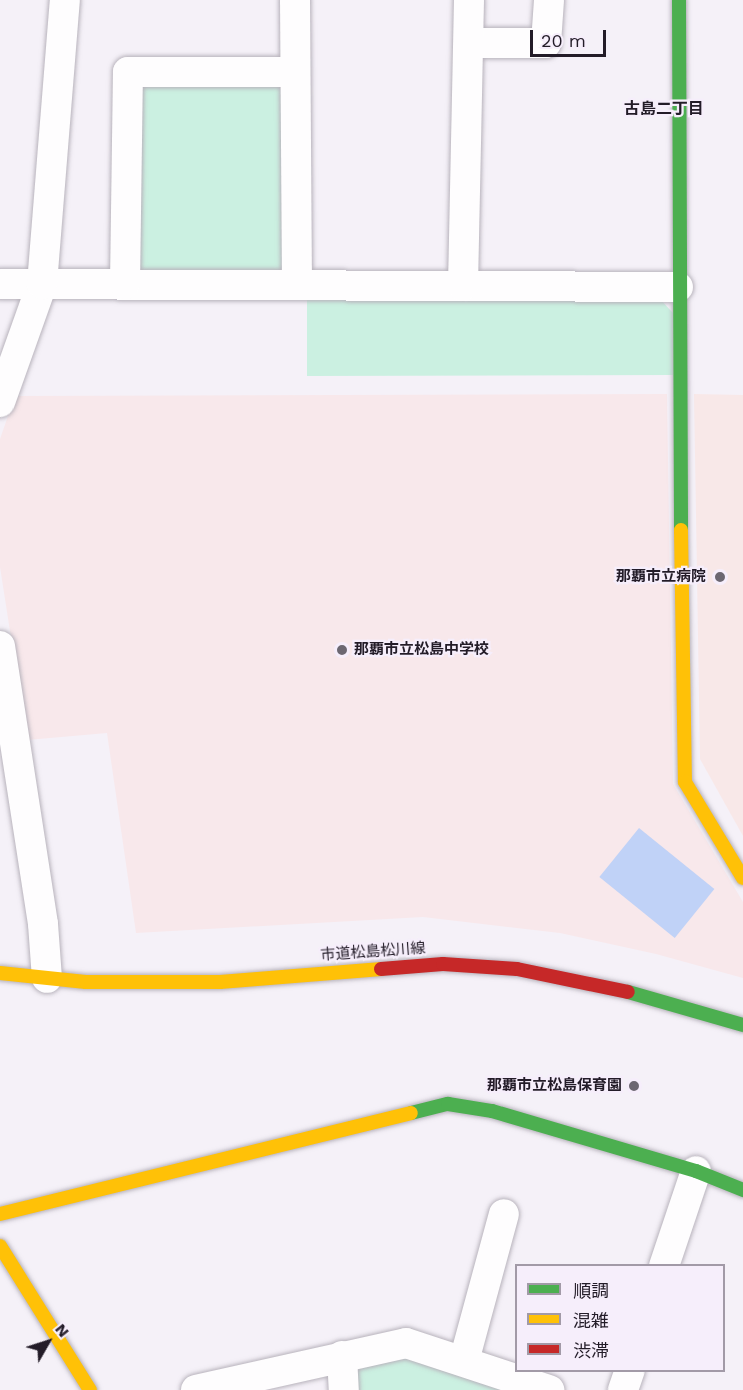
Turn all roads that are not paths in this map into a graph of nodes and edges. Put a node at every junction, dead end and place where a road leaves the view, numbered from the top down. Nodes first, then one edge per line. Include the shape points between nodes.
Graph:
1 (65, 0) edge
2 (295, 0) edge
3 (469, 0) edge
4 (549, 0) edge
5 (680, 0) edge
6 (470, 43) junction
7 (294, 72) junction
8 (297, 283) junction
9 (0, 284) edge
10 (42, 284) junction
11 (125, 284) junction
12 (463, 286) junction
13 (678, 287) junction
14 (2, 388) edge
15 (0, 646) edge
16 (743, 878) edge
17 (0, 973) edge
18 (47, 978) junction
19 (743, 1025) edge
20 (696, 1171) junction
21 (743, 1190) edge
22 (0, 1214) edge
23 (504, 1214) dead end
24 (0, 1246) edge
25 (665, 1264) edge
26 (342, 1356) junction
27 (464, 1361) junction
28 (630, 1372) edge
29 (90, 1390) edge
30 (196, 1390) edge
31 (344, 1390) edge
32 (549, 1390) edge
33 (623, 1390) edge

1 - 10 street
2 - 7 street
3 - 6 street
4 - 6 street via 546,43
5 - 13 street
6 - 12 street
7 - 8 street
7 - 11 street via 128,72
8 - 11 street
8 - 12 street
9 - 10 street
10 - 11 street
10 - 14 street
12 - 13 street
13 - 16 street via 685,782
15 - 18 street via 43,924
17 - 18 street, 市道松島松川線
18 - 19 street, 市道松島松川線 via 118,983 220,982 443,964 517,969 612,987
20 - 21 street
20 - 22 street via 492,1112 448,1104
20 - 25 street
23 - 27 street
24 - 29 street
26 - 27 street via 406,1343
26 - 30 street
26 - 31 street
27 - 32 street
28 - 33 street

